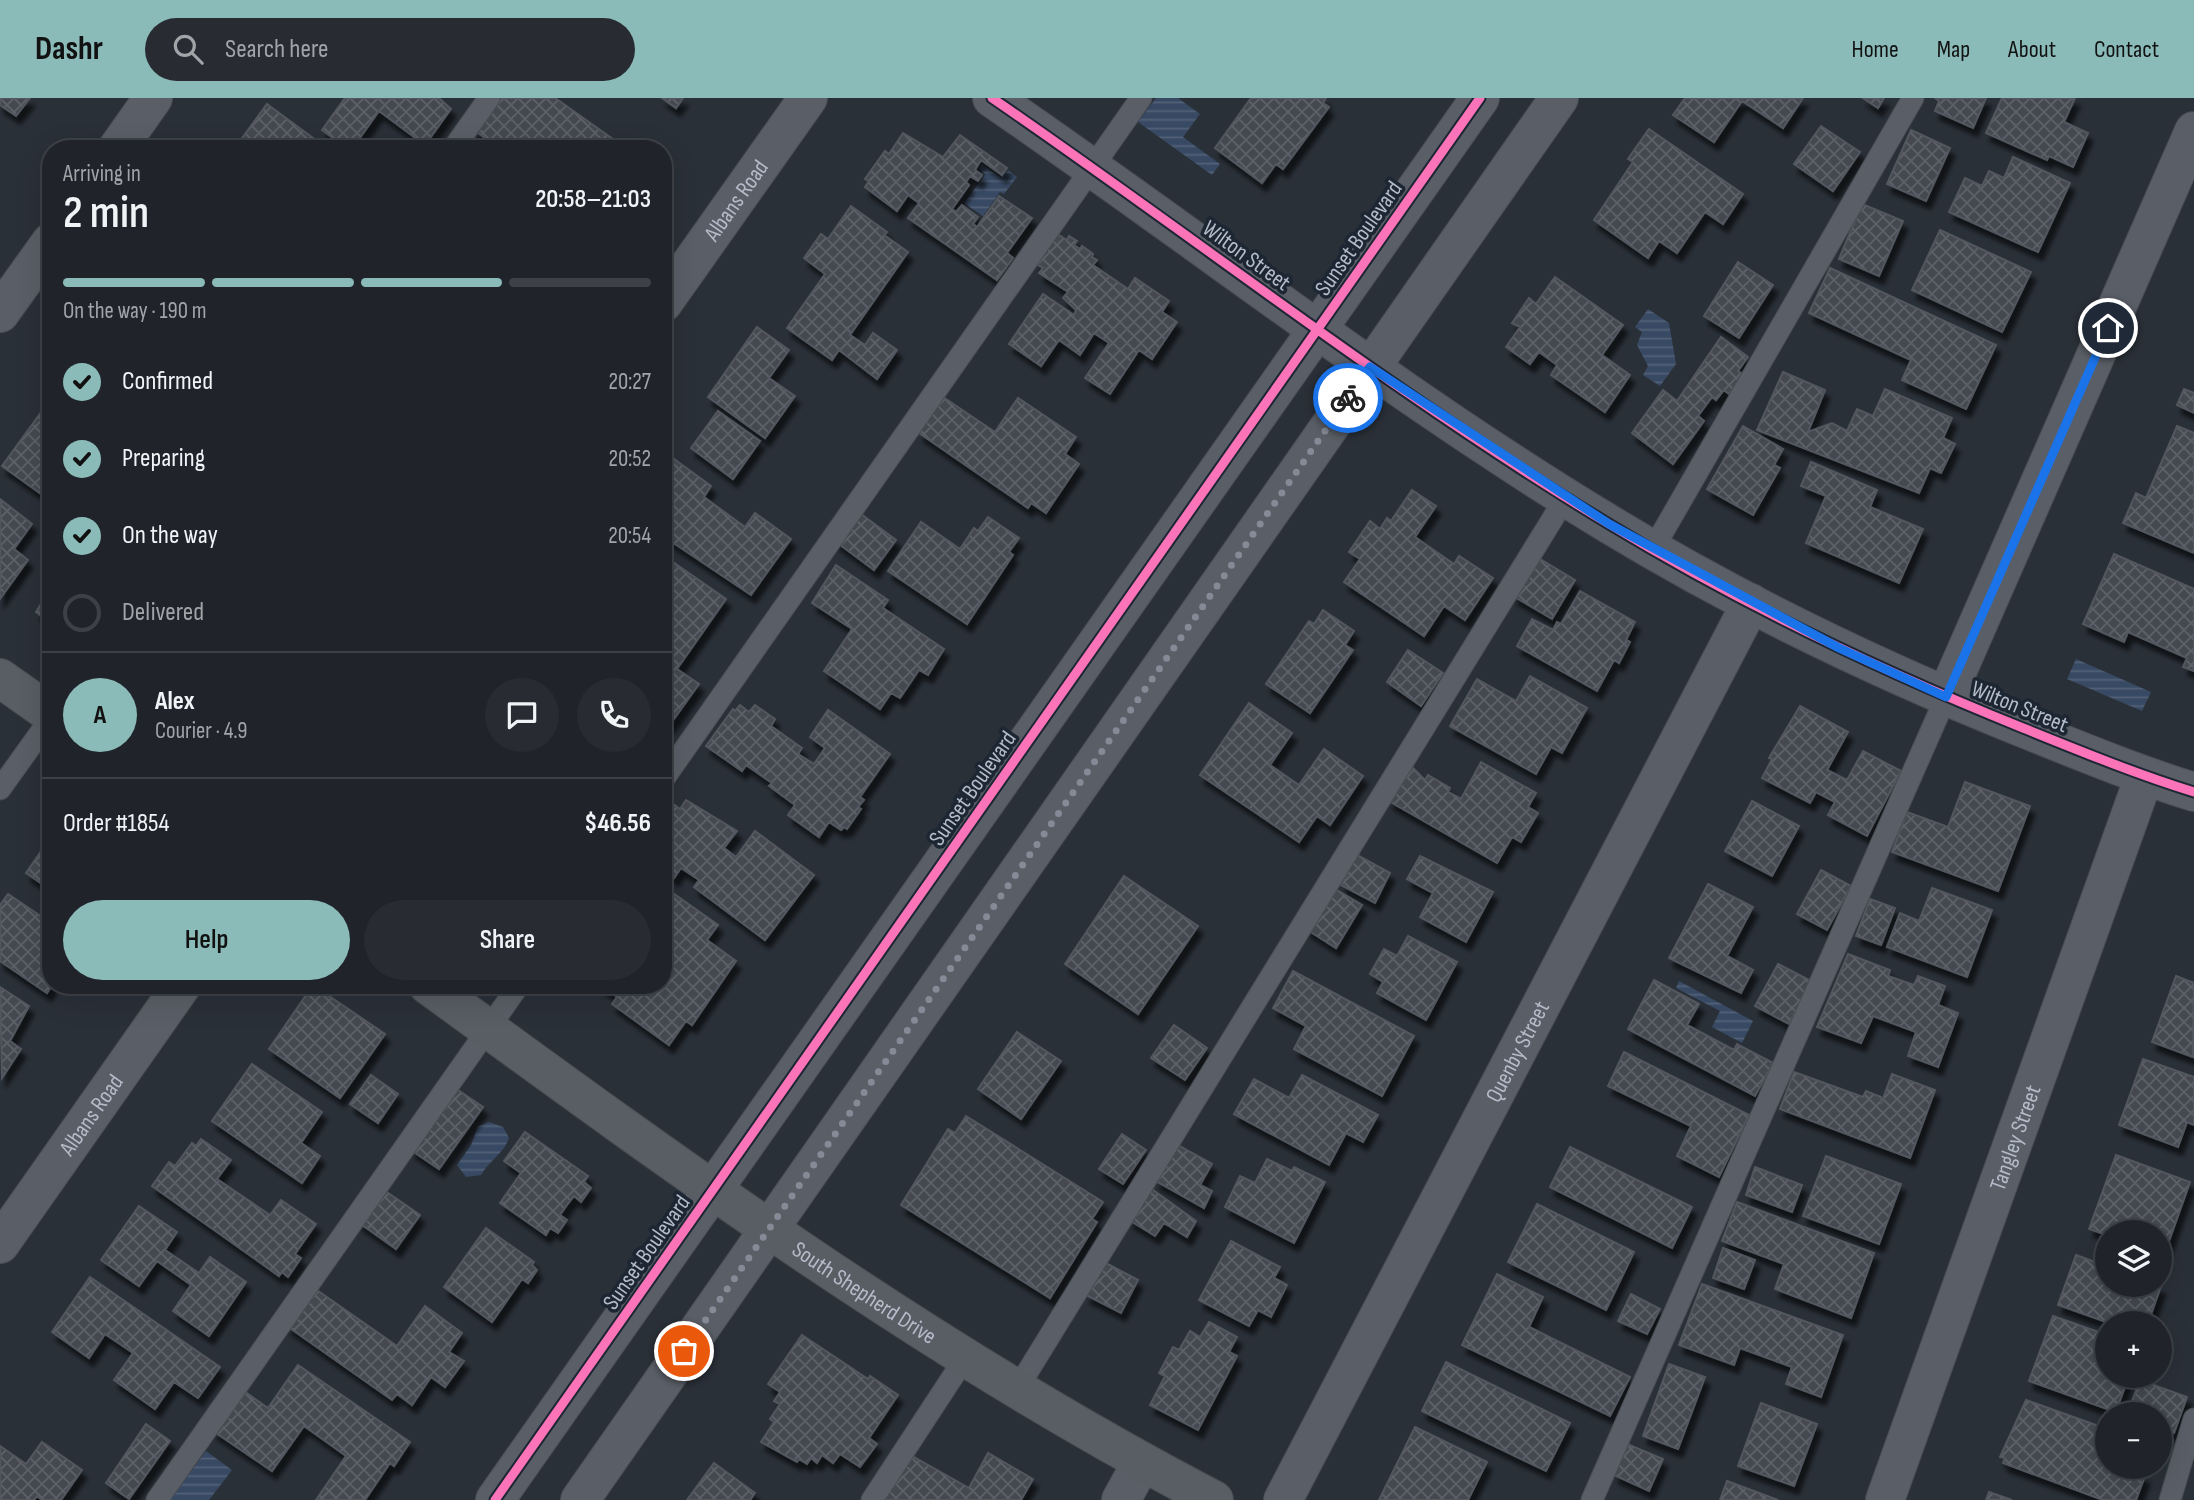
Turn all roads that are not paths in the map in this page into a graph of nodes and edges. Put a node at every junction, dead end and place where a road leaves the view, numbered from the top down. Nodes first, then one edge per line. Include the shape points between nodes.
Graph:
1 (153, 98) edge
2 (489, 98) edge
3 (808, 98) edge
4 (992, 98) edge
5 (1141, 98) edge
6 (1480, 98) edge
7 (1559, 98) edge
8 (1913, 98) edge
9 (2194, 131) edge
10 (123, 140) edge
11 (459, 140) edge
12 (1093, 167) junction
13 (42, 255) edge
14 (672, 290) edge
15 (0, 313) edge
16 (1317, 330) junction
17 (1370, 367) junction
18 (1566, 496) junction
19 (1653, 549) junction
20 (1751, 603) junction
21 (0, 678) edge
22 (1946, 697) junction
23 (42, 709) edge
24 (42, 729) edge
25 (672, 767) edge
26 (2144, 777) junction
27 (0, 789) edge
28 (2194, 792) edge
29 (176, 994) edge
30 (440, 994) edge
31 (513, 994) edge
32 (488, 1029) junction
33 (712, 1191) junction
34 (768, 1230) junction
35 (0, 1244) edge
36 (965, 1358) junction
37 (1017, 1389) junction
38 (2194, 1419) edge
39 (1143, 1462) junction
40 (158, 1500) edge
41 (495, 1500) edge
42 (580, 1500) edge
43 (872, 1500) edge
44 (1121, 1500) edge
45 (1214, 1500) edge
46 (1283, 1500) edge
47 (1592, 1500) edge
48 (1885, 1500) edge
49 (2170, 1500) edge

1 - 10 street
2 - 11 lane
3 - 14 street, Albans Road
4 - 12 street, Wilton Street
5 - 12 lane
6 - 16 street, Sunset Boulevard
7 - 17 street
8 - 19 lane
9 - 22 street
12 - 16 street, Wilton Street
12 - 25 lane
13 - 15 street
16 - 17 street, Wilton Street
16 - 33 street, Sunset Boulevard
17 - 18 street, Wilton Street
17 - 34 street
18 - 19 street, Wilton Street
18 - 37 lane
19 - 20 street, Wilton Street
20 - 22 street, Wilton Street
20 - 46 street, Quenby Street
21 - 23 main road
22 - 26 street, Wilton Street
22 - 47 lane
24 - 27 lane
26 - 28 street, Wilton Street
26 - 48 street, Tangley Street
29 - 35 street, Albans Road
30 - 32 main road, South Shepherd Drive
31 - 32 lane
32 - 33 main road, South Shepherd Drive
32 - 40 lane
33 - 34 main road, South Shepherd Drive
33 - 41 street, Sunset Boulevard
34 - 36 main road, South Shepherd Drive
34 - 42 street
36 - 37 main road, South Shepherd Drive
36 - 43 lane
37 - 39 main road, South Shepherd Drive
38 - 49 lane
39 - 44 street
39 - 45 main road, South Shepherd Drive

